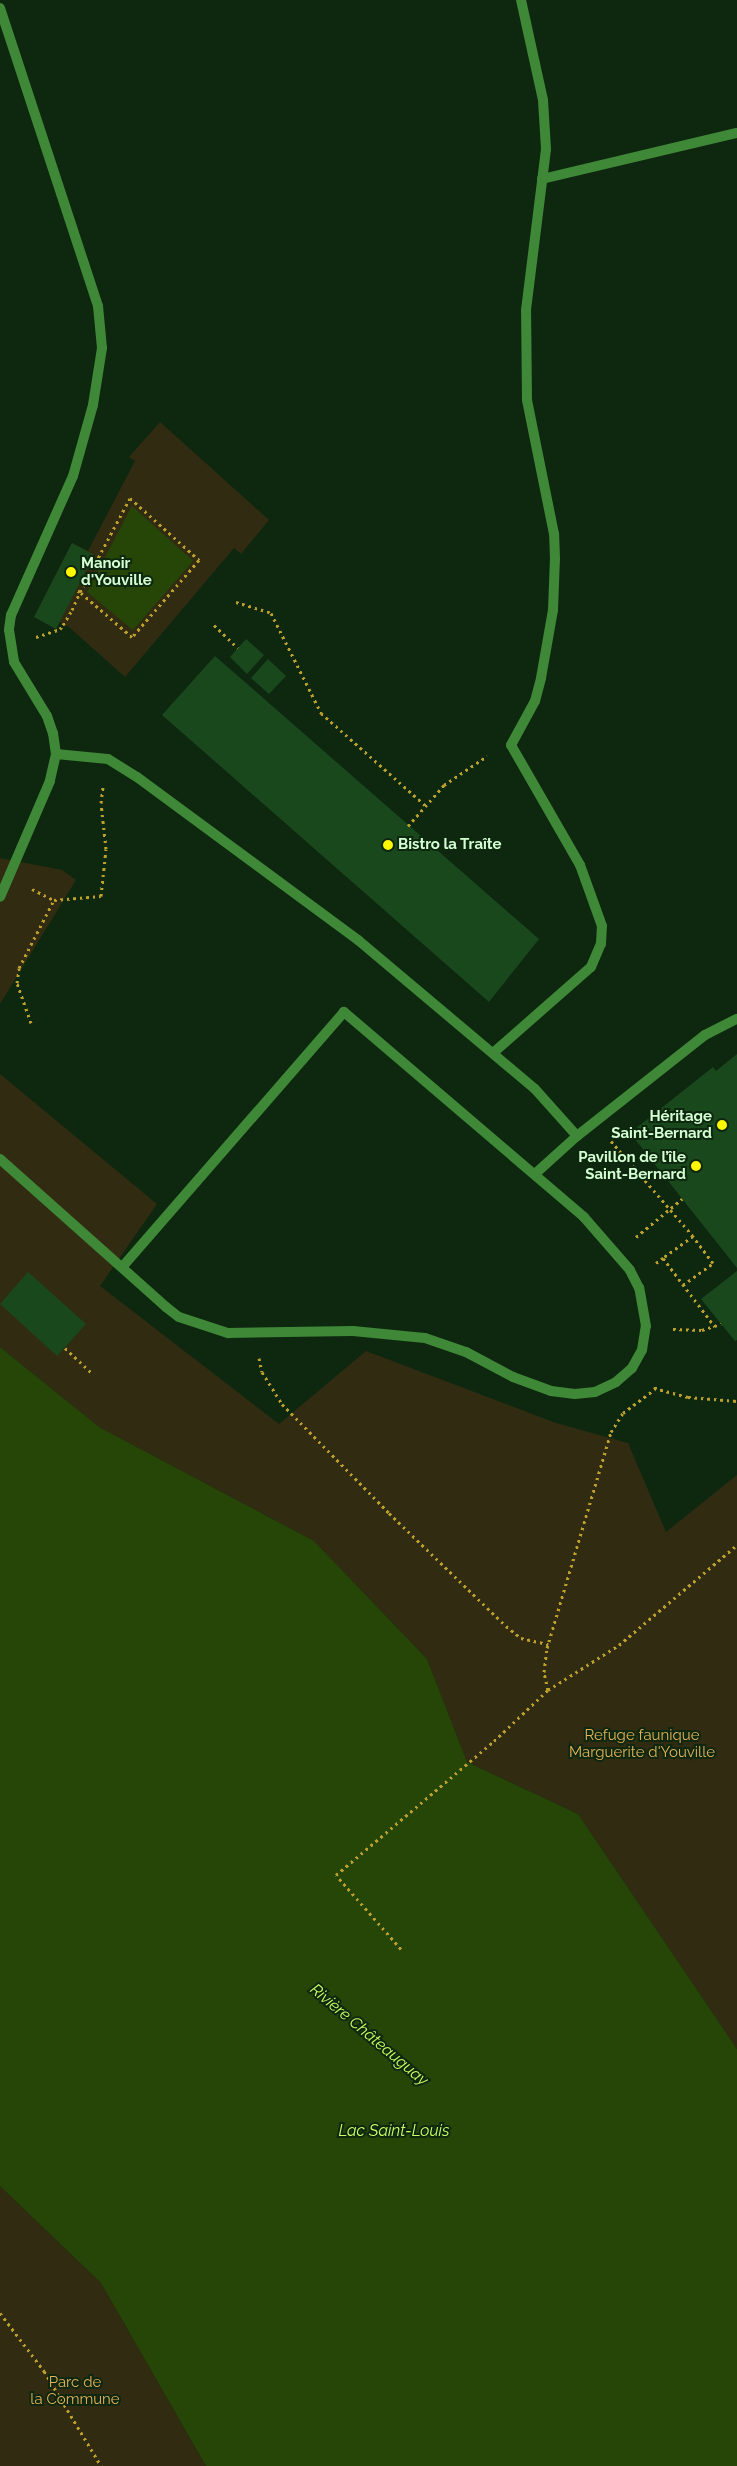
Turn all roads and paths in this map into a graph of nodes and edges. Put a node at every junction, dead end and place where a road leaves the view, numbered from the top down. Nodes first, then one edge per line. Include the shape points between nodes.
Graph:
1 (521, 0) edge
2 (0, 8) edge
3 (737, 133) edge
4 (542, 179) junction
5 (76, 590) dead end
6 (80, 592) junction
7 (236, 602) dead end
8 (214, 625) dead end
9 (28, 639) dead end
10 (238, 648) dead end
11 (511, 744) junction
12 (56, 754) junction
13 (101, 803) dead end
14 (426, 806) junction
15 (408, 826) dead end
16 (24, 885) dead end
17 (0, 897) edge
18 (54, 900) junction
19 (737, 1019) edge
20 (31, 1023) dead end
21 (493, 1053) junction
22 (577, 1136) junction
23 (617, 1148) dead end
24 (0, 1159) edge
25 (536, 1173) junction
26 (682, 1199) dead end
27 (670, 1210) junction
28 (693, 1236) junction
29 (634, 1238) dead end
30 (663, 1258) junction
31 (122, 1267) junction
32 (659, 1270) dead end
33 (684, 1285) junction
34 (673, 1320) dead end
35 (721, 1324) dead end
36 (715, 1327) junction
37 (674, 1329) junction
38 (672, 1336) dead end
39 (65, 1348) dead end
40 (259, 1354) dead end
41 (91, 1372) dead end
42 (657, 1380) dead end
43 (655, 1389) junction
44 (737, 1401) edge
45 (736, 1545) edge
46 (548, 1644) junction
47 (548, 1690) junction
48 (401, 1949) dead end
49 (0, 2313) edge
50 (101, 2466) edge

1 - 4 lane via 543,100 546,149
2 - 12 lane via 98,306 101,326 98,384 82,447 73,476 11,614 9,630 14,662 47,716
3 - 4 lane
4 - 11 lane via 526,310 525,354 527,400 554,534 553,610 535,701
5 - 6 path
6 - 6 path via 132,637 199,560 130,498
6 - 9 path via 60,630
7 - 14 path via 272,613 321,713
8 - 10 path
11 - 14 path via 479,759
11 - 21 lane via 580,864 599,917 601,944 591,967
12 - 17 lane via 50,781
12 - 21 lane via 108,759 120,765 358,940
13 - 18 path via 106,849 101,896
14 - 15 path
16 - 18 path
18 - 20 path via 19,968 17,983
19 - 22 lane via 705,1035
21 - 22 lane via 535,1090
22 - 25 lane
23 - 27 path
24 - 31 lane
25 - 31 lane via 344,1012
25 - 31 lane via 566,1199 616,1253 639,1288 645,1319 642,1350 632,1368 616,1382 595,1392 552,1392 466,1352 425,1338 353,1331 228,1333 179,1317
26 - 27 path
27 - 28 path
27 - 29 path
28 - 30 path
28 - 33 path via 713,1263
30 - 32 path via 656,1264
30 - 33 path
33 - 36 path
34 - 37 path
35 - 36 path
36 - 37 path
37 - 38 path
39 - 41 path
40 - 46 path via 262,1372 282,1404 389,1513 506,1626 521,1638
42 - 43 path
43 - 44 path via 688,1397
43 - 46 path via 623,1413 611,1432
45 - 47 path via 619,1644
46 - 47 path via 544,1672
47 - 48 path via 494,1741 336,1875
49 - 50 path via 44,2371

